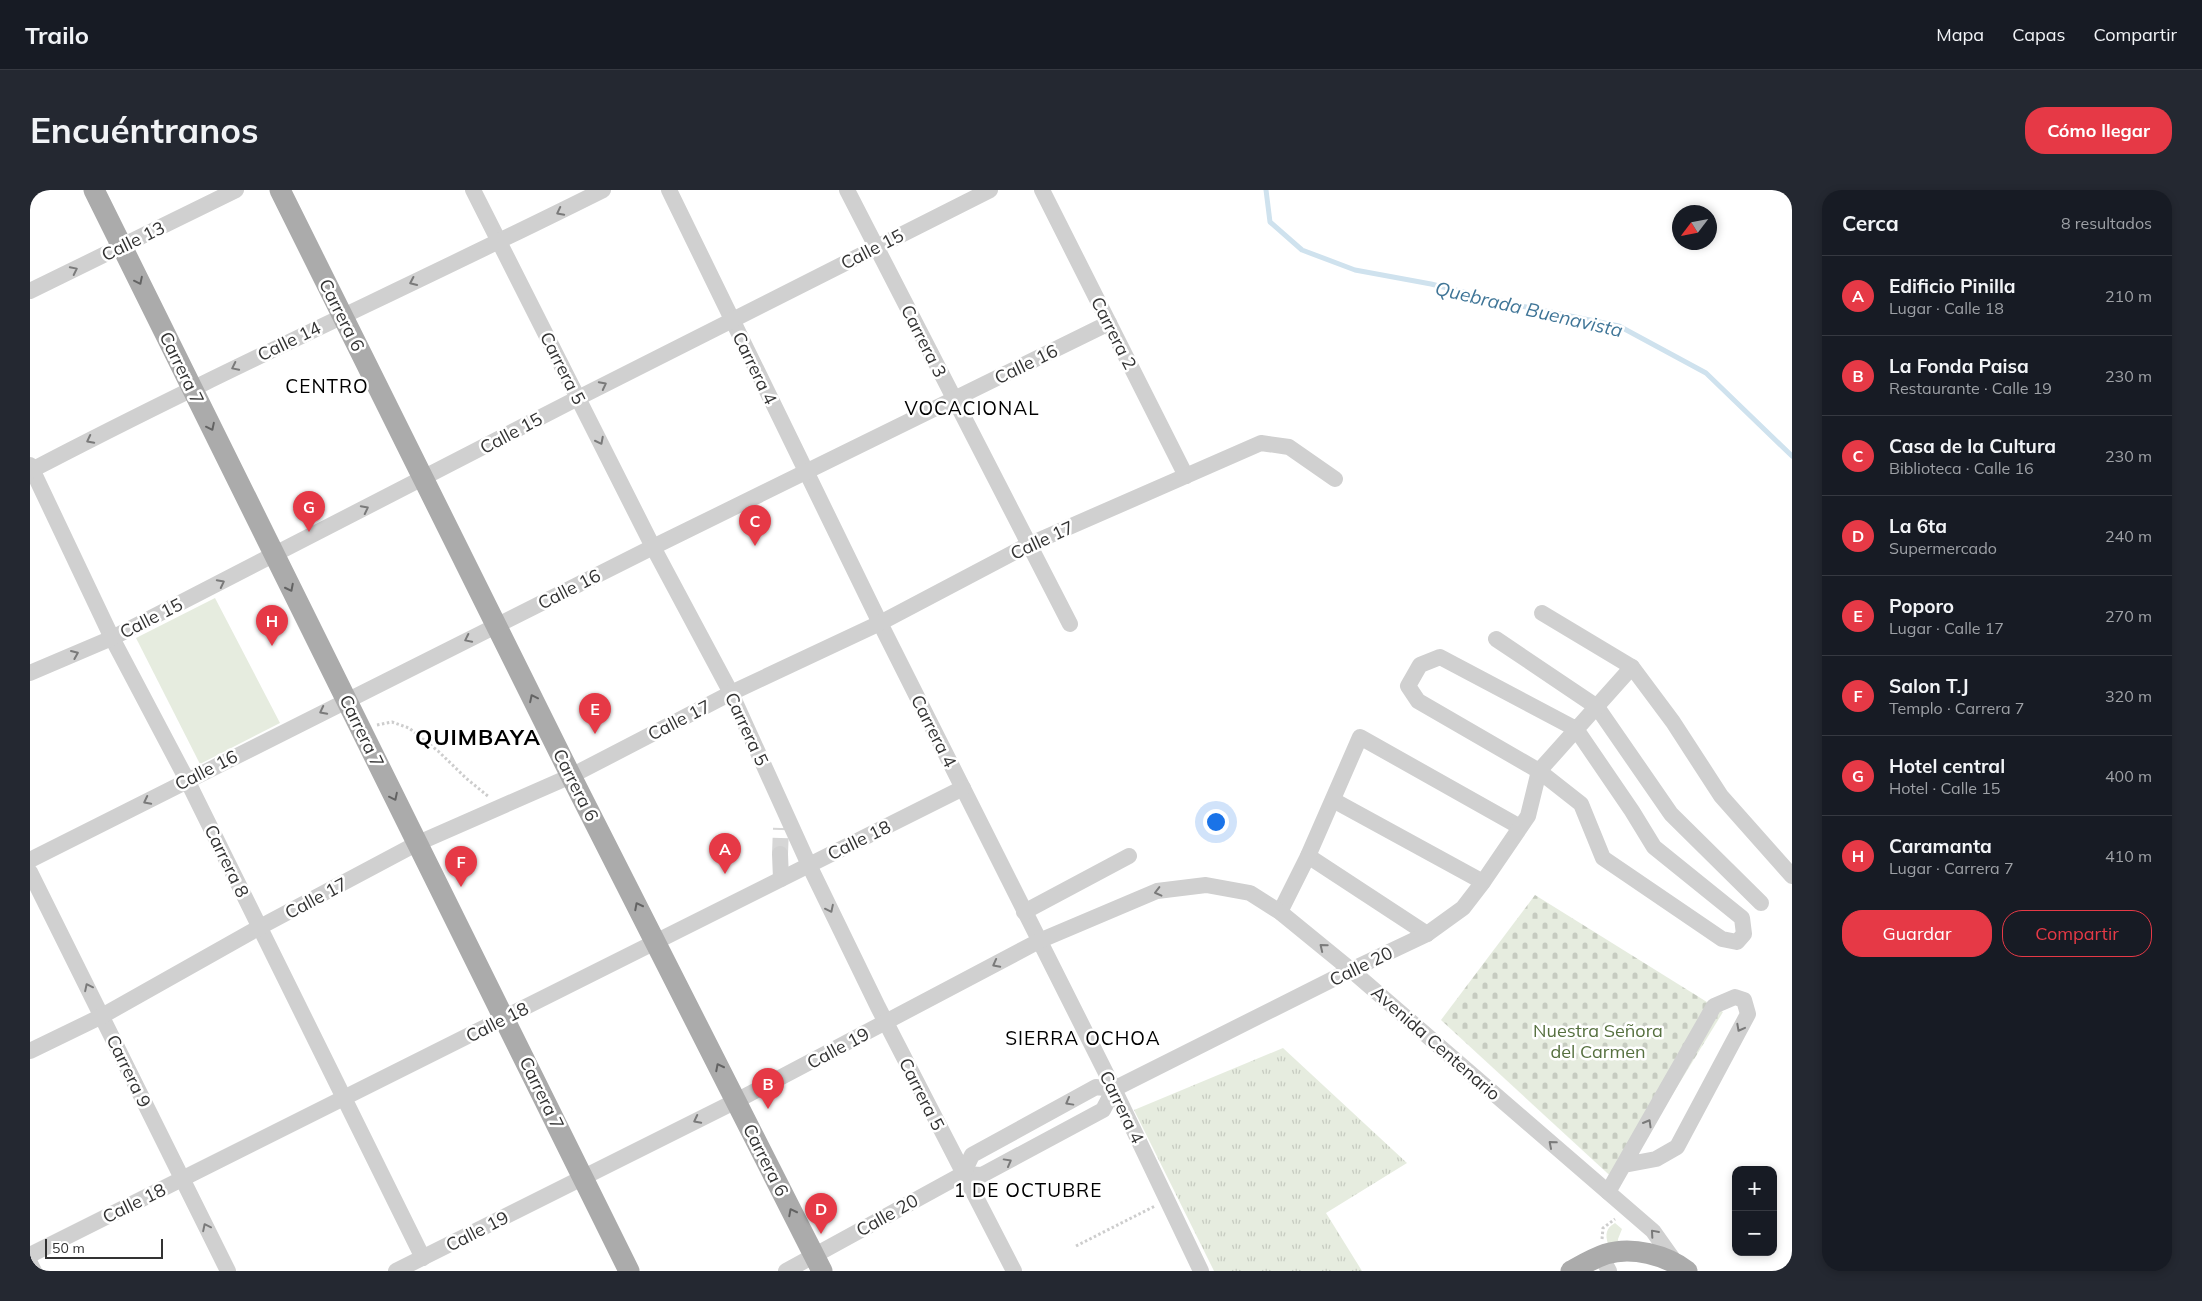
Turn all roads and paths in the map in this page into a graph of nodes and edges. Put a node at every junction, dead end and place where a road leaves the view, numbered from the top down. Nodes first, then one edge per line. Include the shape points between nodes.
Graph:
1 (94, 190) edge
2 (236, 190) edge
3 (280, 190) edge
4 (473, 190) edge
5 (603, 190) edge
6 (669, 190) edge
7 (847, 190) edge
8 (990, 190) edge
9 (1042, 190) edge
10 (499, 242) junction
11 (122, 246) junction
12 (876, 247) junction
13 (30, 291) edge
14 (343, 315) junction
15 (732, 320) junction
16 (1109, 322) junction
17 (192, 388) junction
18 (578, 398) junction
19 (954, 399) junction
20 (31, 468) edge
21 (807, 472) junction
22 (1186, 476) junction
23 (425, 478) junction
24 (1335, 479) dead end
25 (1028, 544) junction
26 (653, 547) junction
27 (274, 555) junction
28 (1542, 613) dead end
29 (880, 623) junction
30 (1070, 624) dead end
31 (497, 625) junction
32 (112, 638) junction
33 (1496, 639) dead end
34 (1632, 667) junction
35 (30, 673) edge
36 (731, 693) junction
37 (346, 699) junction
38 (1597, 707) junction
39 (1576, 729) junction
40 (362, 731) junction
41 (1539, 770) junction
42 (571, 776) junction
43 (187, 780) junction
44 (963, 788) junction
45 (1333, 800) junction
46 (781, 802) junction
47 (502, 806) junction
48 (1520, 827) junction
49 (781, 828) tunnel mouth
50 (416, 844) junction
51 (780, 854) tunnel mouth
52 (1129, 856) dead end
53 (1308, 856) junction
54 (30, 860) edge
55 (809, 865) junction
56 (30, 872) edge
57 (1792, 876) edge
58 (781, 879) junction
59 (1483, 882) junction
60 (1206, 885) joint
61 (1761, 902) dead end
62 (1024, 912) junction
63 (1280, 912) junction
64 (260, 927) junction
65 (1427, 934) junction
66 (1038, 941) junction
67 (656, 942) junction
68 (1351, 970) junction
69 (102, 1016) junction
70 (504, 1018) junction
71 (885, 1023) junction
72 (30, 1051) edge
73 (1114, 1089) junction
74 (344, 1098) junction
75 (736, 1101) junction
76 (1624, 1165) junction
77 (963, 1174) junction
78 (583, 1177) junction
79 (182, 1180) junction
80 (1608, 1192) junction
81 (1167, 1200) junction
82 (1627, 1209) junction
83 (1076, 1246) dead end
84 (30, 1255) edge
85 (423, 1258) junction
86 (1606, 1260) edge
87 (30, 1263) edge
88 (818, 1263) edge
89 (1681, 1266) edge
90 (34, 1271) edge
91 (228, 1271) edge
92 (396, 1271) edge
93 (629, 1271) edge
94 (786, 1271) edge
95 (1014, 1271) edge
96 (1201, 1271) edge
97 (1571, 1271) edge

1 - 11 main road, Carrera 7
2 - 11 street, Calle 13
3 - 14 main road, Carrera 6
4 - 10 street, Carrera 5
5 -> 10 street, Calle 14
6 - 15 street, Carrera 4
7 - 12 street, Carrera 3
8 - 12 street, Calle 15
9 - 16 street, Carrera 2
10 -> 14 street, Calle 14
10 - 18 street, Carrera 5
13 -> 11 street, Calle 13
11 -> 17 main road, Carrera 7
12 - 15 street, Calle 15
12 - 19 street, Carrera 3
14 -> 17 street, Calle 14
14 - 23 main road, Carrera 6
18 -> 15 street, Calle 15
15 - 21 street, Carrera 4
16 - 19 street, Calle 16
16 - 22 street, Carrera 2
17 -> 20 street, Calle 14
17 -> 27 main road, Carrera 7
18 - 23 street, Calle 15
18 -> 26 street, Carrera 5
19 - 21 street, Calle 16
19 - 25 street, Carrera 3
20 - 32 street, Carrera 8
21 - 26 street, Calle 16
21 - 29 street, Carrera 4
22 - 24 street, Calle 17 via 1261,443 1289,447
22 - 25 street, Calle 17
27 -> 23 street, Calle 15
23 - 31 main road, Carrera 6
25 - 29 street, Calle 17
25 - 30 street, Carrera 3
26 - 31 street, Calle 16
26 - 36 street, Carrera 5
32 -> 27 street, Calle 15
27 -> 37 main road, Carrera 7
28 - 34 street
29 - 36 street, Calle 17
29 - 44 street, Carrera 4
31 -> 37 street, Calle 16
42 -> 31 main road, Carrera 6
35 -> 32 street, Calle 15
32 - 43 street, Carrera 8
33 - 38 street
34 - 38 street
34 - 57 street via 1673,722 1721,796
36 - 42 street, Calle 17
36 - 46 street, Carrera 5
37 - 40 main road, Carrera 7
37 -> 43 street, Calle 16
38 - 39 street
38 - 61 street via 1671,814
39 - 41 street
39 - 41 street via 1440,657 1420,665 1408,686 1418,701
39 - 41 street via 1654,847 1742,918 1744,934 1737,942 1722,939 1603,858 1581,804
40 - 47 path via 392,722 409,728
40 -> 50 main road, Carrera 7
41 - 48 street, Calle 20 via 1528,816
42 - 47 street, Calle 17
67 -> 42 main road, Carrera 6
43 -> 54 street, Calle 16
43 - 64 street, Carrera 8
44 - 55 street, Calle 18
44 - 62 street, Carrera 4
45 - 48 street via 1357,739 1362,737
45 - 53 street
45 - 59 street
46 - 49 street
46 - 55 street, Carrera 5
47 - 50 street, Calle 17
48 - 59 street, Calle 20
50 - 64 street, Calle 17
50 - 70 main road, Carrera 7
51 - 58 street
52 - 62 street
53 - 63 street
53 - 65 street
55 - 58 street, Calle 18
55 -> 71 street, Carrera 5
69 -> 56 street, Carrera 9
58 - 67 street, Calle 18
59 - 65 street, Calle 20 via 1463,908
60 - 63 street, Avenida Centenario via 1250,894
60 -> 66 street, Calle 19 via 1156,890
62 - 66 street, Carrera 4
68 -> 63 street, Avenida Centenario
64 - 69 street, Calle 17
64 - 74 street, Carrera 8
65 - 68 street, Calle 20
66 -> 71 street, Calle 19
66 - 73 street, Carrera 4
67 - 70 street, Calle 18
75 -> 67 main road, Carrera 6
68 - 73 street, Calle 20
80 -> 68 street, Avenida Centenario
69 - 72 street, Calle 17
69 - 79 street, Carrera 9
70 - 74 street, Calle 18
70 - 78 main road, Carrera 7
71 - 75 street, Calle 19
71 - 77 street, Carrera 5
77 -> 73 street, Calle 20 via 982,1175 1103,1110
73 -> 77 street, Calle 20 via 1096,1087 972,1155
73 - 81 street, Carrera 4
74 - 79 street, Calle 18
74 - 85 street, Carrera 8
75 -> 78 street, Calle 19
88 -> 75 main road, Carrera 6
76 -> 76 street via 1714,1006 1735,997 1744,1000 1748,1014 1677,1147 1656,1159
76 - 80 street
77 - 88 street, Calle 20
77 - 95 street, Carrera 5
78 - 85 street, Calle 19
78 - 93 main road, Carrera 7
79 - 84 street, Calle 18
91 -> 79 street, Carrera 9
80 - 82 street, Avenida Centenario
81 - 83 path
81 - 96 street, Carrera 4
82 - 86 path via 1603,1228
89 -> 82 street via 1653,1231
85 - 92 street, Calle 19
86 - 89 main road via 1639,1252
86 - 97 main road
87 - 90 street
88 - 94 street, Calle 20

